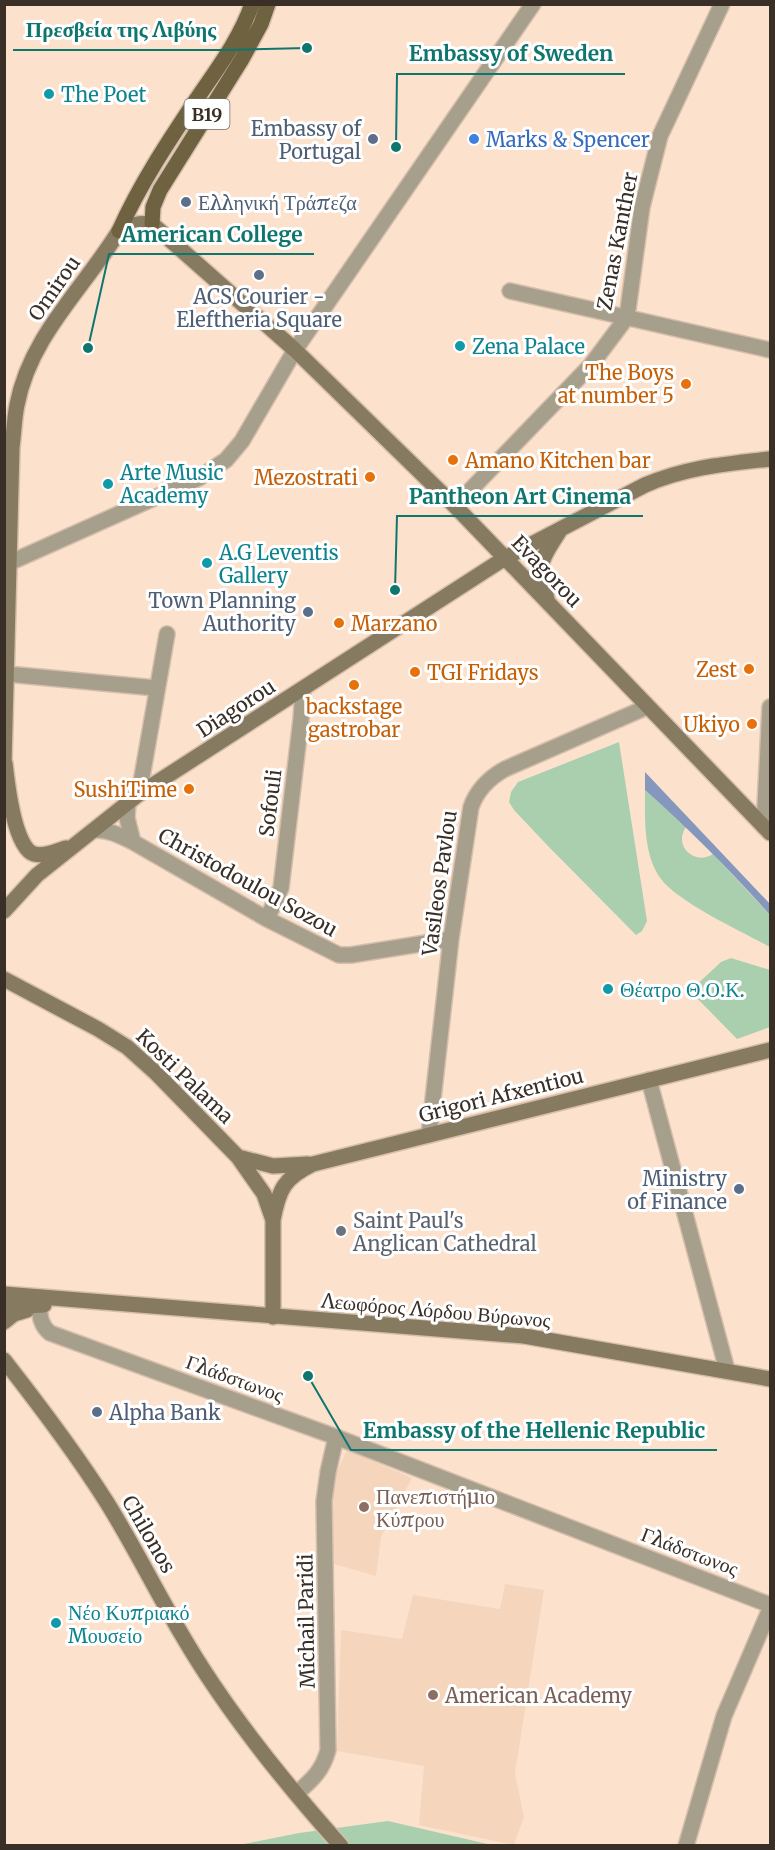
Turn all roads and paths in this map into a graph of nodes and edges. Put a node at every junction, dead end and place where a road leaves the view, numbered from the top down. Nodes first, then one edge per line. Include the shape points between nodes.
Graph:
1 (252, 4) edge
2 (268, 4) edge
3 (533, 4) edge
4 (722, 4) edge
5 (152, 224) junction
6 (119, 231) junction
7 (510, 291) dead end
8 (627, 317) junction
9 (295, 350) junction
10 (771, 350) edge
11 (771, 459) edge
12 (455, 506) junction
13 (560, 529) junction
14 (505, 558) junction
15 (7, 564) edge
16 (7, 587) edge
17 (548, 602) junction
18 (167, 634) dead end
19 (7, 674) junction
20 (156, 688) junction
21 (303, 690) junction
22 (647, 707) junction
23 (771, 707) edge
24 (5, 764) edge
25 (134, 799) junction
26 (96, 830) junction
27 (767, 830) edge
28 (134, 842) junction
29 (72, 847) junction
30 (4, 911) edge
31 (267, 919) junction
32 (451, 939) junction
33 (4, 979) edge
34 (771, 1050) edge
35 (649, 1080) junction
36 (429, 1135) junction
37 (238, 1157) junction
38 (313, 1164) junction
39 (273, 1220) junction
40 (4, 1294) edge
41 (95, 1301) junction
42 (39, 1306) junction
43 (4, 1307) edge
44 (273, 1317) junction
45 (4, 1322) edge
46 (4, 1360) edge
47 (727, 1370) junction
48 (771, 1379) edge
49 (336, 1437) junction
50 (771, 1607) edge
51 (297, 1793) junction
52 (341, 1845) edge
53 (686, 1845) edge

1 - 6 main road, B19 via 230,50 144,179
2 - 5 main road, B19 via 242,59 160,190
3 - 9 street
4 - 8 street, Zenas Kanther via 660,136 642,207
5 - 6 main road via 136,223
5 - 9 main road, Evagorou
6 - 15 main road, Omirou via 49,329 25,380 17,405 12,447
7 - 8 street
8 - 10 street
8 - 12 street, Zenas Kanther via 591,365
9 - 12 main road, Evagorou
9 - 15 street via 242,441 217,468
11 - 13 main road, Diagorou via 666,476
12 - 14 main road, Evagorou
13 - 14 main road, Diagorou
13 - 17 main road via 540,566
14 - 17 main road, Evagorou
14 - 21 main road, Diagorou
15 - 16 main road, Omirou
16 - 19 main road, Omirou
17 - 22 main road, Evagorou
18 - 20 street, Christodoulou Sozou
19 - 20 street
19 - 24 main road, Omirou
20 - 25 street, Christodoulou Sozou
21 - 25 main road, Diagorou
21 - 31 street, Sofouli via 280,888
22 - 27 main road, Evagorou
22 - 32 street, Vasileos Pavlou via 505,769 478,792 471,807
23 - 27 street
24 - 29 main road, Omirou via 18,830 29,852 44,855
25 - 26 main road, Diagorou
25 - 28 street, Christodoulou Sozou via 128,828
26 - 28 street, Christodoulou Sozou via 114,832
26 - 29 main road, Diagorou
28 - 31 street, Christodoulou Sozou
29 - 30 main road, Diagorou via 37,875
31 - 32 street, Christodoulou Sozou via 339,955
32 - 36 street, Vasileos Pavlou
33 - 37 main road, Kosti Palama via 127,1047
34 - 35 main road, Grigori Afxentiou
35 - 36 main road, Grigori Afxentiou
35 - 47 street
36 - 38 main road, Grigori Afxentiou
37 - 38 main road via 273,1166
37 - 39 main road, Kosti Palama via 264,1194
38 - 39 main road, Grigori Afxentiou via 283,1186
39 - 44 main road, Kosti Palama
40 - 41 main road, Λεωφόρος Λόρδου Βύρωνος
41 - 42 main road, Λεωφόρος Λόρδου Βύρωνος
41 - 44 main road, Λεωφόρος Λόρδου Βύρωνος
42 - 43 main road, Λεωφόρος Λόρδου Βύρωνος
42 - 45 main road via 14,1314
42 - 49 street, Γλάδστωνος via 40,1318 50,1334
44 - 47 main road, Λεωφόρος Λόρδου Βύρωνος via 524,1336
46 - 51 main road, Chilonos via 106,1500 183,1637 225,1701
47 - 48 main road, Λεωφόρος Λόρδου Βύρωνος
49 - 50 street, Γλάδστωνος
49 - 51 street, Michail Paridi via 324,1501 328,1750 323,1767
50 - 53 street via 724,1716
51 - 52 main road, Chilonos

